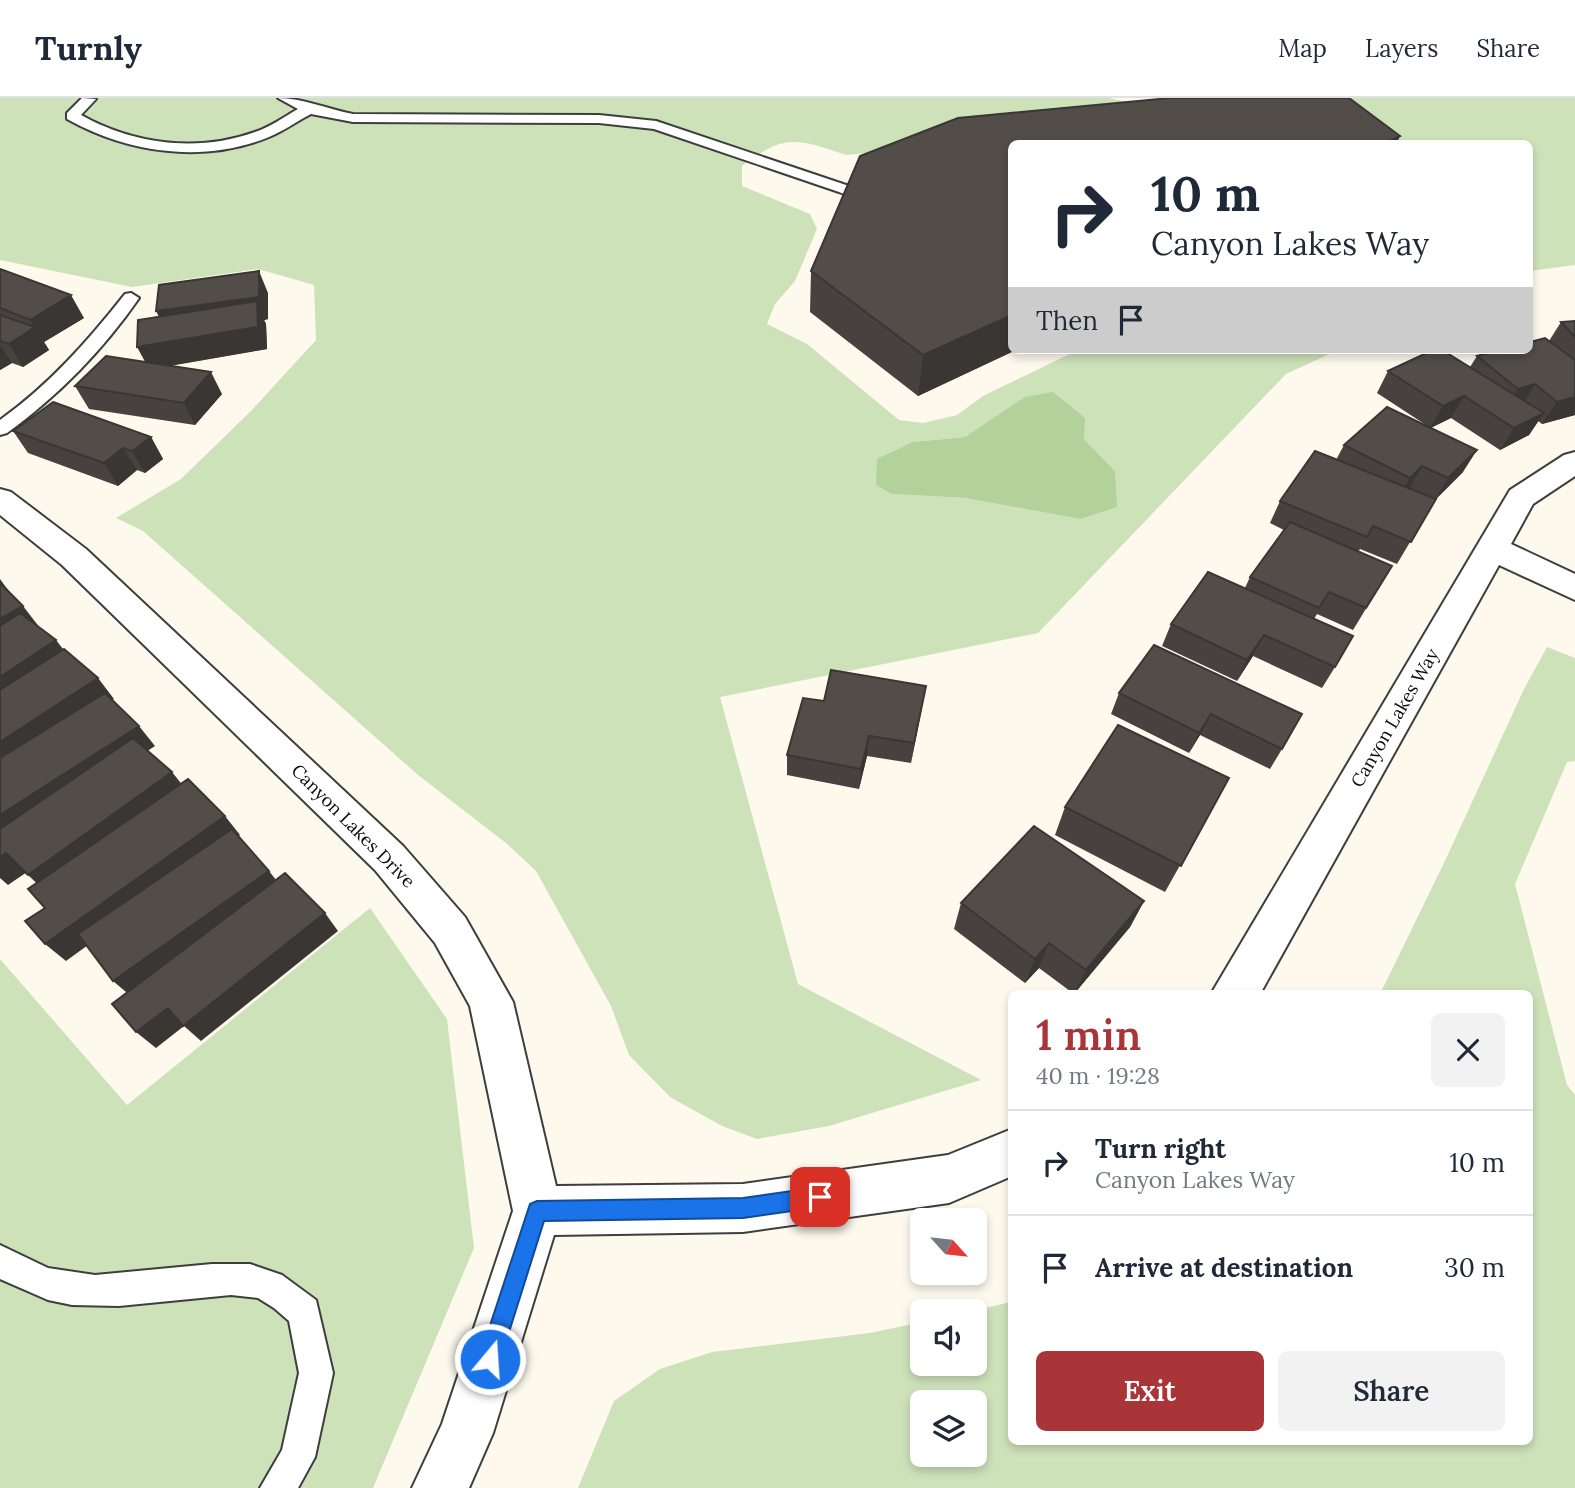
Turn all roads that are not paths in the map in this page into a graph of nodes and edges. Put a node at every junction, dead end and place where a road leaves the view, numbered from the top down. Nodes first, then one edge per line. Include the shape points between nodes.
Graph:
1 (285, 98) edge
2 (89, 99) edge
3 (309, 109) junction
4 (844, 189) edge
5 (131, 298) dead end
6 (0, 429) edge
7 (1575, 462) edge
8 (0, 499) edge
9 (1492, 548) junction
10 (1575, 588) edge
11 (1236, 990) edge
12 (1008, 1154) edge
13 (537, 1212) junction
14 (0, 1261) edge
15 (278, 1488) edge
16 (440, 1488) edge

1 - 3 lane
2 - 3 lane via 72,116 90,128 171,147 199,148 261,135
3 - 4 lane via 353,118 599,120 656,125
5 - 6 lane via 91,350
7 - 9 street, Canyon Lakes Way via 1521,497
8 - 13 street, Canyon Lakes Drive via 74,557 389,858 450,930 491,1002
9 - 10 street
9 - 11 street, Canyon Lakes Way
12 - 13 street via 949,1179 743,1208
13 - 16 street via 466,1433
14 - 15 lane via 19,1274 62,1289 89,1292 217,1278 264,1283 304,1312 316,1373 298,1457

